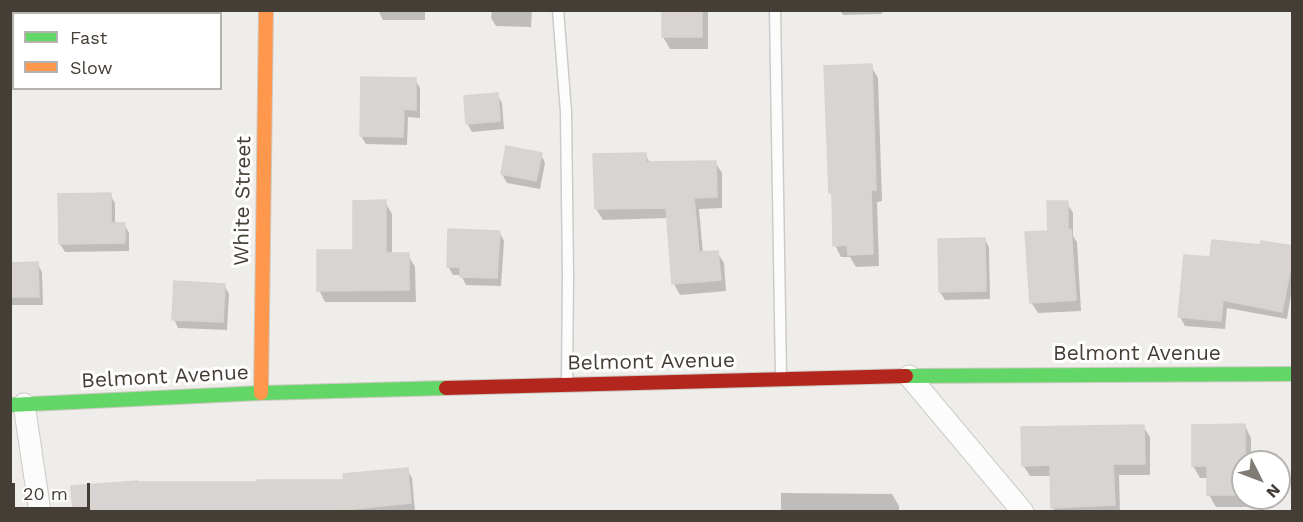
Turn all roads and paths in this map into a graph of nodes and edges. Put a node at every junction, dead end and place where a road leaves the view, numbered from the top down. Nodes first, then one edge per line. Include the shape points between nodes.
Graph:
1 (266, 10) edge
2 (558, 10) edge
3 (775, 10) edge
4 (1293, 374) edge
5 (909, 376) junction
6 (781, 380) junction
7 (567, 385) junction
8 (261, 393) junction
9 (17, 405) edge
10 (40, 512) edge
11 (1023, 512) edge

1 - 8 main road, White Street
2 - 7 lane via 566,112
3 - 6 lane
4 - 5 main road, Belmont Avenue
5 - 6 main road, Belmont Avenue
5 - 11 street
6 - 7 main road, Belmont Avenue
7 - 8 main road, Belmont Avenue
8 - 9 main road, Belmont Avenue
9 - 10 street

